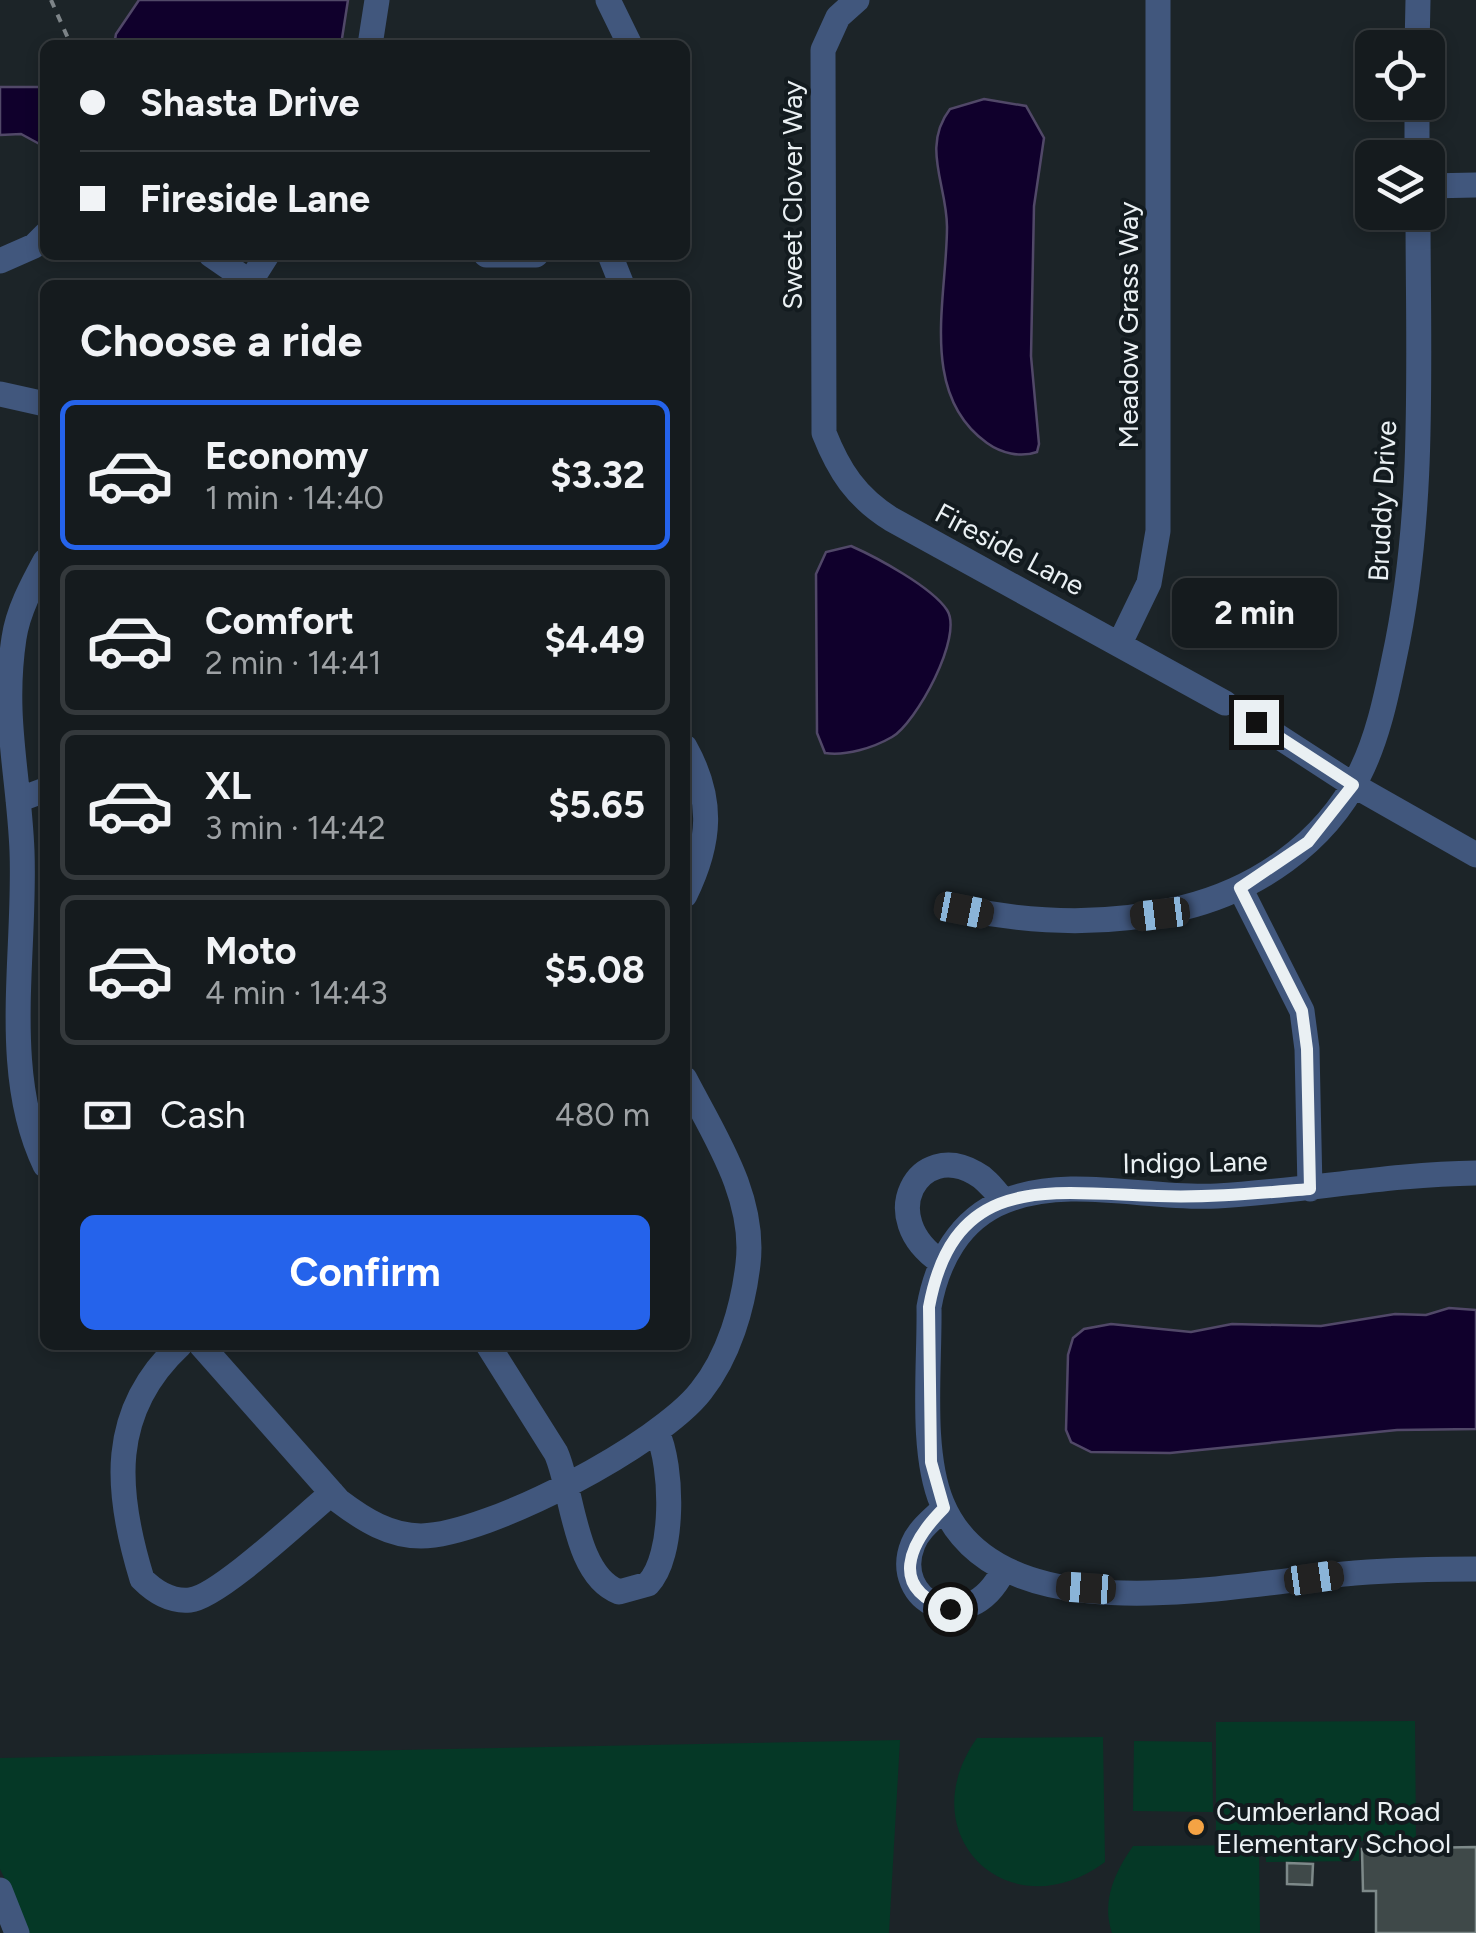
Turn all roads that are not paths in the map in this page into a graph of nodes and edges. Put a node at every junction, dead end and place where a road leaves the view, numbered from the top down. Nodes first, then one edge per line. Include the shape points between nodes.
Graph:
1 (377, 0) edge
2 (608, 0) edge
3 (857, 0) edge
4 (1158, 0) edge
5 (1418, 0) edge
6 (1417, 30) edge
7 (371, 40) edge
8 (628, 40) edge
9 (1476, 185) edge
10 (1445, 186) edge
11 (1418, 230) edge
12 (40, 240) edge
13 (218, 260) edge
14 (0, 261) edge
15 (245, 280) edge
16 (0, 394) edge
17 (822, 402) joint
18 (40, 403) edge
19 (40, 585) edge
20 (34, 613) edge
21 (1120, 642) junction
22 (1224, 703) dead end
23 (1256, 722) dead end
24 (690, 757) edge
25 (1353, 785) junction
26 (40, 792) edge
27 (18, 800) junction
28 (1476, 855) edge
29 (690, 883) edge
30 (1240, 888) junction
31 (964, 910) dead end
32 (690, 1089) edge
33 (40, 1155) edge
34 (1476, 1173) edge
35 (1310, 1189) junction
36 (1004, 1201) junction
37 (941, 1262) junction
38 (175, 1350) edge
39 (205, 1350) edge
40 (491, 1350) edge
41 (658, 1432) junction
42 (566, 1484) junction
43 (332, 1493) junction
44 (944, 1508) junction
45 (1476, 1568) edge
46 (1003, 1571) junction
47 (0, 1890) edge
48 (16, 1933) edge

1 - 7 street
2 - 8 street
3 - 17 street, Sweet Clover Way via 838,17 824,50
4 - 21 street, Meadow Grass Way via 1158,530 1149,583
5 - 6 street
9 - 10 street
11 - 25 street, Bruddy Drive via 1411,564 1388,692
12 - 14 street
13 - 15 street
16 - 18 street
17 - 21 street, Fireside Lane via 832,455 868,504
19 - 20 street
20 - 27 street via 14,634 7,722
21 - 22 street, Fireside Lane
23 - 25 street
24 - 29 street via 701,778 708,823
25 - 28 street
25 - 30 street, Bruddy Drive via 1308,842
26 - 27 street
27 - 33 street via 22,852 11,1047 24,1120
30 - 31 street, Bruddy Drive via 1175,910 1108,920 1042,922
30 - 35 street via 1302,1011
32 - 41 street via 737,1182 748,1260 738,1318 722,1355 701,1392
34 - 35 street, Indigo Lane
35 - 36 street, Indigo Lane via 1214,1196 1060,1190
36 - 37 street, Indigo Lane via 963,1230
36 - 37 street via 984,1179 958,1166 936,1168 915,1183 906,1204 908,1227
37 - 44 street via 929,1307 931,1462
38 - 43 street via 138,1394 122,1447 142,1579 153,1590 180,1600 209,1595
39 - 43 street
40 - 42 street via 556,1453
41 - 42 street
41 - 42 street via 670,1469 662,1564 648,1584 619,1592 601,1581 571,1514
42 - 43 street via 444,1534 418,1536 362,1518
44 - 46 street via 964,1540
44 - 46 street via 921,1531 910,1556 922,1595 963,1609 986,1598
45 - 46 street via 1193,1591 1059,1586
47 - 48 street

